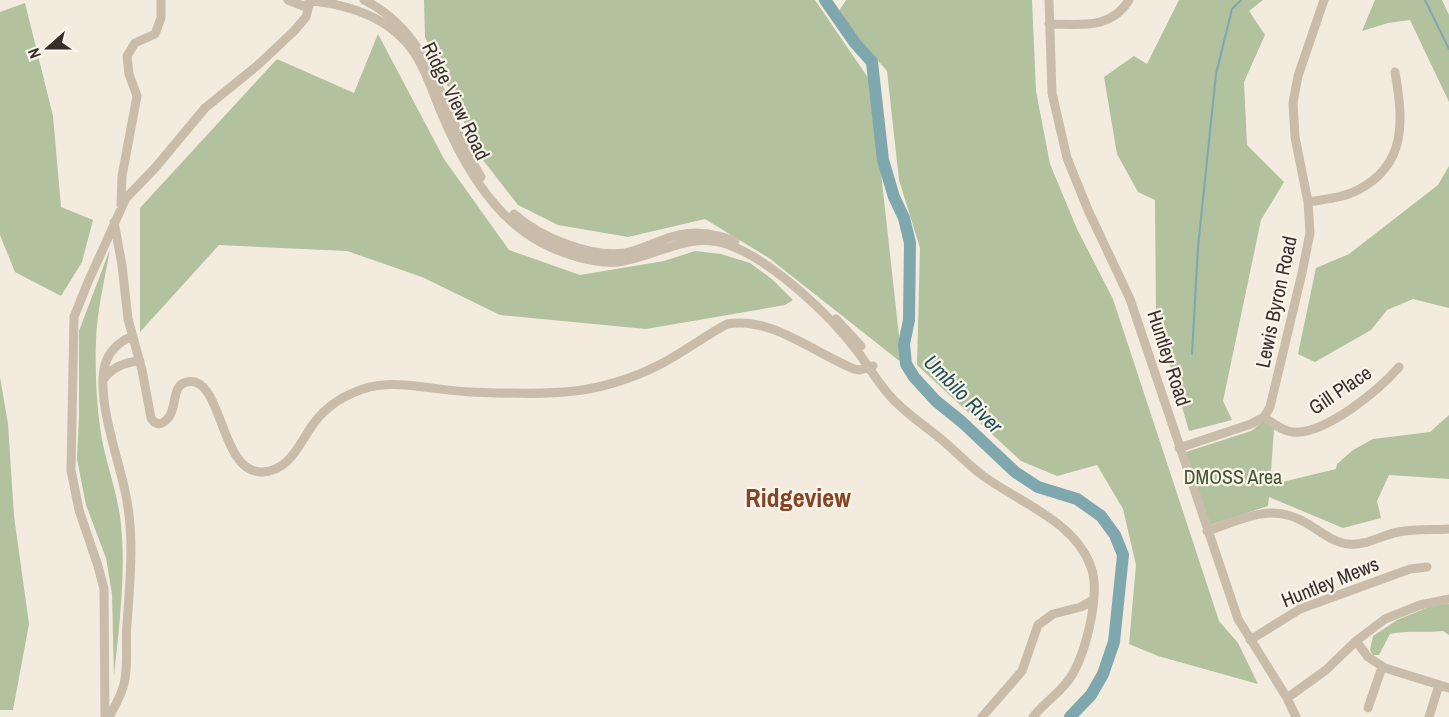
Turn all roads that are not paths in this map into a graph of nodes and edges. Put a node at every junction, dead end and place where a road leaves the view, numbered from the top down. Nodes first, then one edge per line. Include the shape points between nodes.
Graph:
1 (161, 0) edge
2 (364, 0) edge
3 (1049, 0) edge
4 (1129, 0) edge
5 (1324, 0) edge
6 (289, 1) edge
7 (312, 2) edge
8 (300, 24) junction
9 (1049, 24) junction
10 (1395, 72) dead end
11 (441, 102) junction
12 (1308, 202) junction
13 (121, 205) junction
14 (114, 222) junction
15 (132, 336) junction
16 (140, 361) junction
17 (871, 367) junction
18 (1400, 367) dead end
19 (103, 380) junction
20 (1264, 417) junction
21 (1179, 448) junction
22 (1449, 529) edge
23 (1207, 531) junction
24 (1427, 567) dead end
25 (1449, 599) edge
26 (1093, 600) junction
27 (1250, 640) junction
28 (1356, 641) junction
29 (1382, 667) junction
30 (1444, 686) edge
31 (1287, 698) junction
32 (1368, 708) dead end
33 (107, 717) edge
34 (982, 717) edge
35 (1033, 717) edge
36 (1296, 717) edge
37 (1429, 717) edge

1 - 13 street via 161,18 155,34 131,47 128,56 137,96 122,177
2 - 11 street, Ridge View Road via 414,41 427,62
3 - 9 street, Huntley Road
4 - 9 street via 1117,16 1100,23
5 - 12 street, Lewis Byron Road via 1293,103 1295,137
6 - 7 street, Ridge View Road via 303,6
6 - 8 street via 299,12
7 - 8 street
7 - 11 street, Ridge View Road via 329,2 358,11 394,30 414,52
8 - 13 street via 205,108
9 - 21 street, Huntley Road via 1052,93 1064,149 1130,299
10 - 12 street via 1401,127 1398,147 1383,172 1357,191
11 - 17 street, Ridge View Road via 452,139 467,167 508,216 541,243 582,257 615,262 690,241 726,244 751,254 785,279
12 - 20 street, Lewis Byron Road via 1307,250 1272,400
13 - 14 street
14 - 15 street
14 - 33 street via 74,317 71,470 104,589
15 - 16 street
15 - 19 street via 113,348
16 - 17 street via 154,422 163,423 171,415 181,384 198,384 211,398 240,462 253,471 264,472 277,469 291,458 330,405 360,390 386,384 469,392 575,391 655,367 727,324 765,326 854,369
16 - 19 street via 122,364
17 - 26 street, Ridge View Road via 904,409 981,474 1070,534 1091,565
18 - 20 street, Gill Place via 1347,411 1311,430 1286,431
19 - 33 street via 126,494 130,536 127,668 120,695
20 - 21 street
21 - 23 street, Huntley Road
22 - 23 street via 1406,531 1350,544 1331,538 1292,515 1277,512 1257,514
23 - 27 street, Huntley Road via 1232,604
24 - 27 street, Huntley Mews via 1410,569 1300,609
25 - 28 street via 1385,619
26 - 34 street via 1053,614 1038,625 1022,671
26 - 35 street, Ridge View Road via 1077,668
27 - 31 street, Huntley Road
28 - 29 street
28 - 31 street via 1326,670
29 - 30 street
29 - 32 street
30 - 37 street
31 - 36 street, Huntley Road

